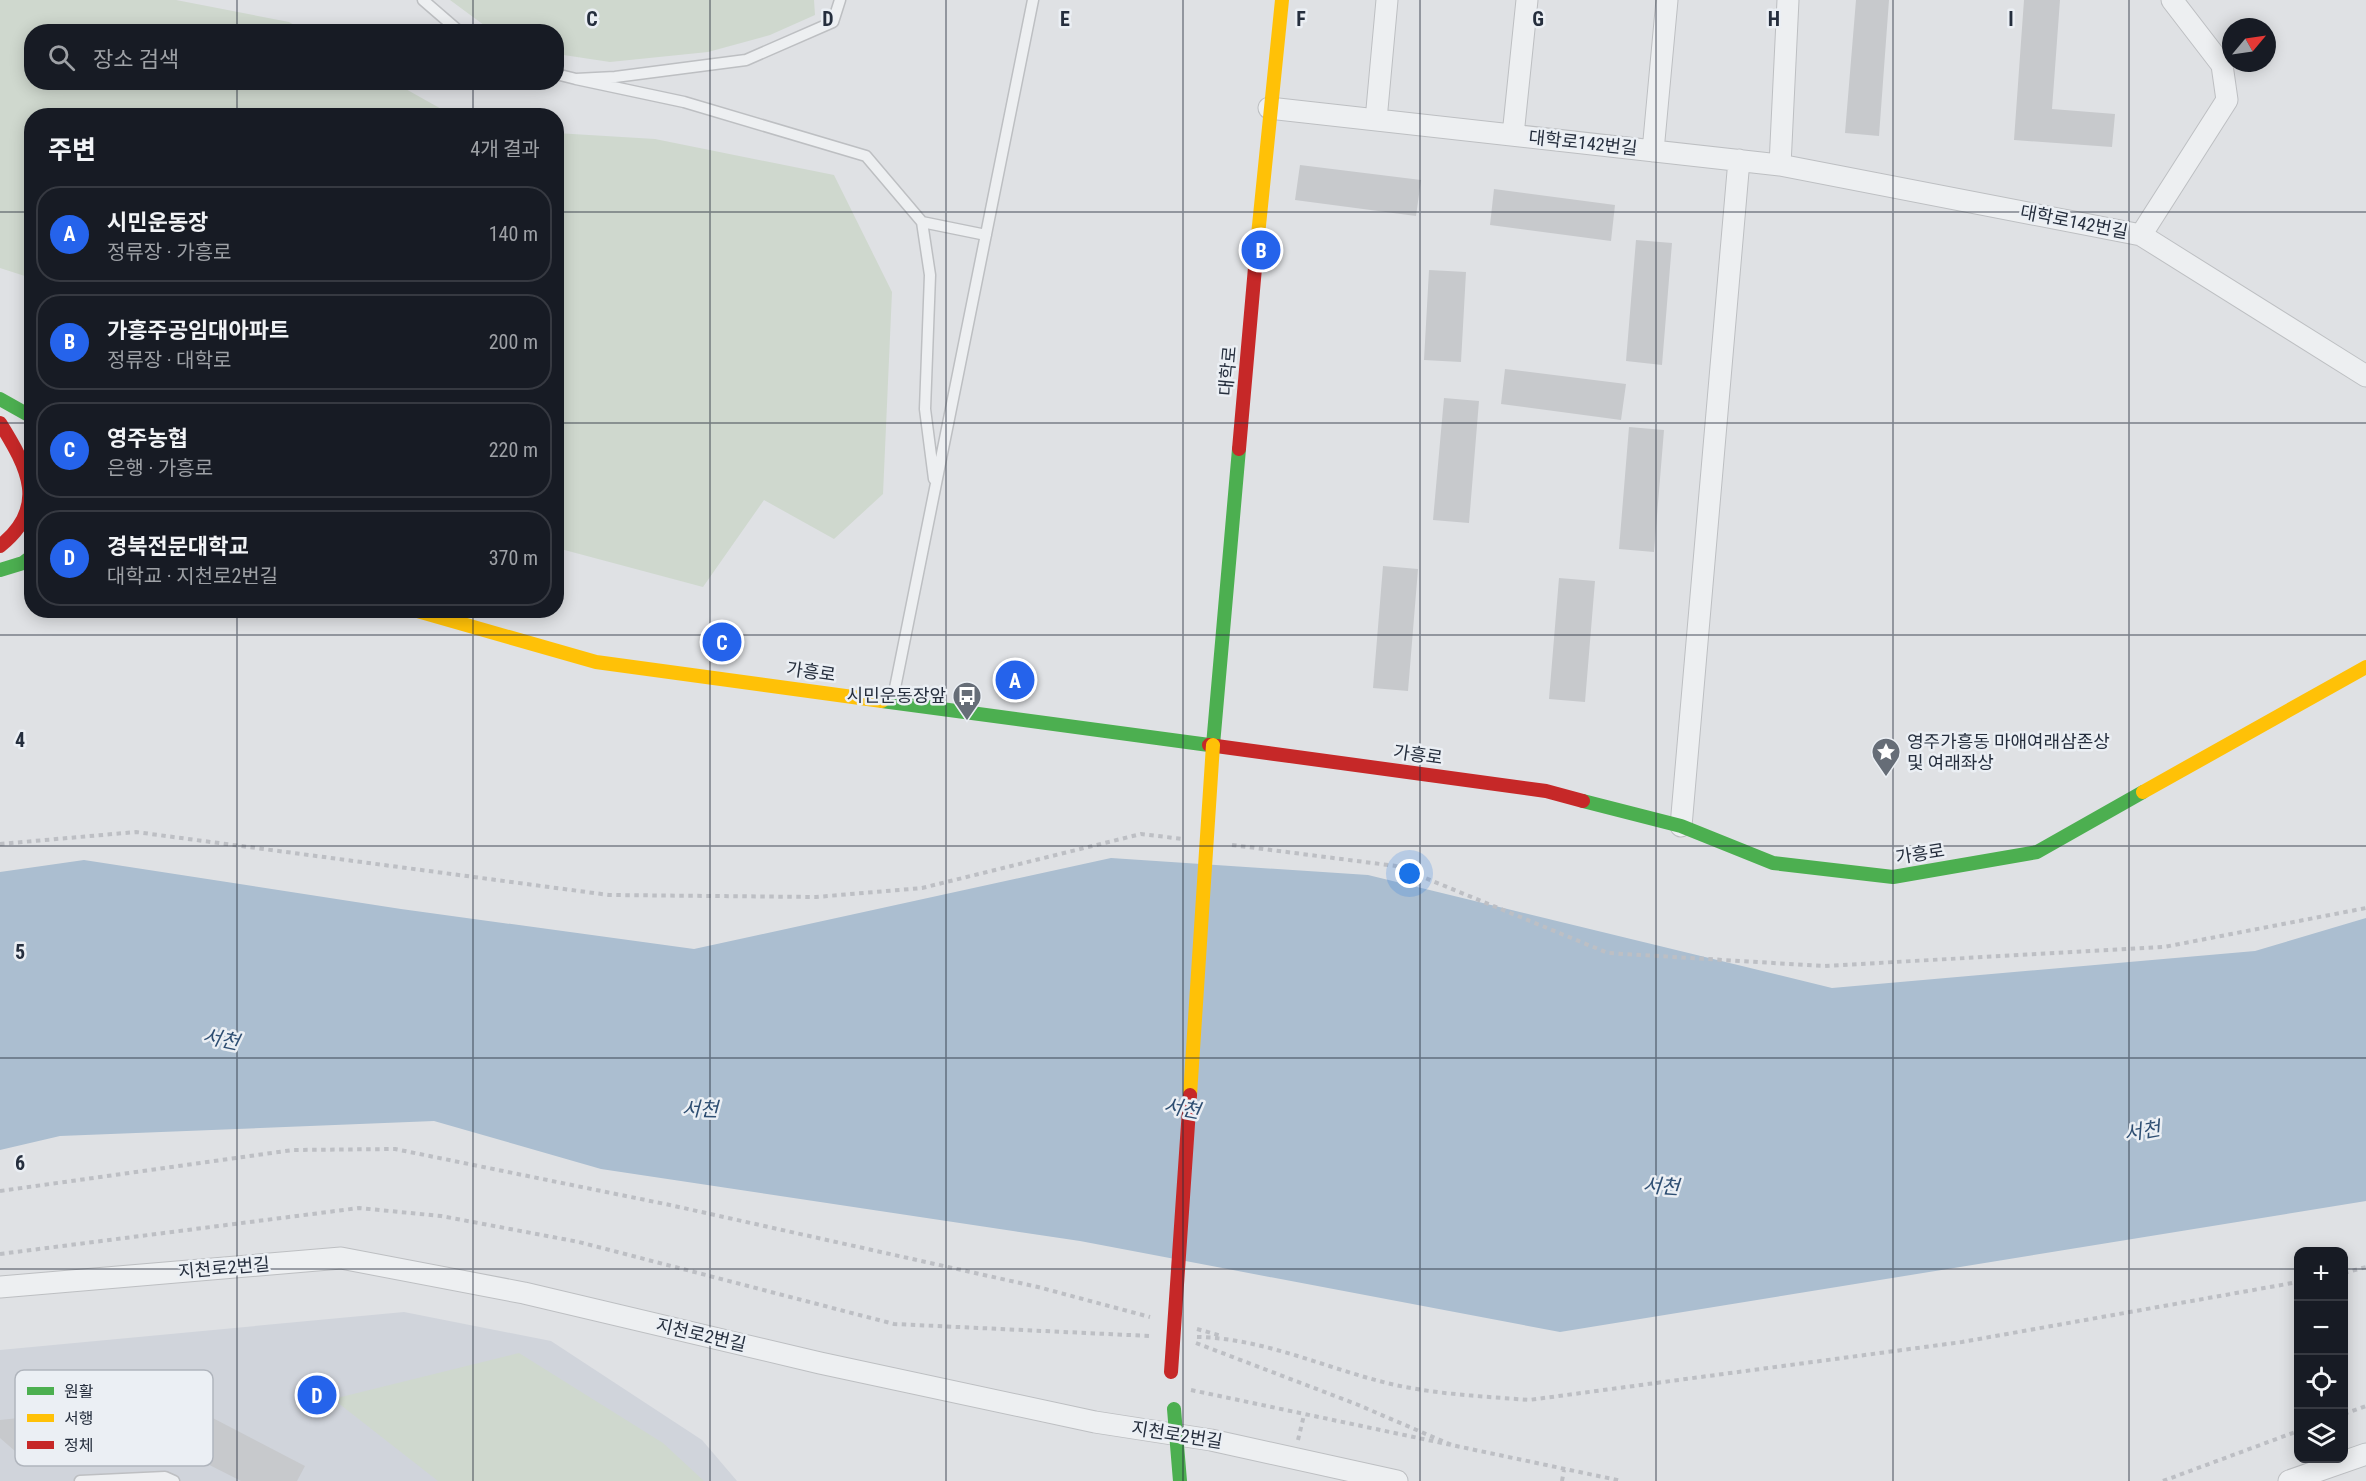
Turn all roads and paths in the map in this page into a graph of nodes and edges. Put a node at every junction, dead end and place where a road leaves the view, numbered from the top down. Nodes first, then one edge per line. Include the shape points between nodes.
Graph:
1 (423, 0) edge
2 (840, 0) edge
3 (1032, 0) edge
4 (1282, 0) edge
5 (1387, 0) edge
6 (1527, 0) edge
7 (1667, 0) edge
8 (1788, 0) edge
9 (2172, 0) edge
10 (451, 24) edge
11 (564, 76) edge
12 (576, 79) junction
13 (1269, 108) junction
14 (1376, 120) junction
15 (1513, 135) junction
16 (1653, 151) junction
17 (1739, 160) junction
18 (1780, 165) junction
19 (922, 222) junction
20 (2141, 234) junction
21 (986, 235) junction
22 (2366, 376) edge
23 (0, 399) edge
24 (24, 412) edge
25 (0, 423) edge
26 (24, 468) edge
27 (935, 488) junction
28 (24, 521) edge
29 (0, 546) edge
30 (24, 563) edge
31 (0, 570) edge
32 (24, 574) edge
33 (0, 576) edge
34 (442, 618) edge
35 (2366, 667) edge
36 (892, 701) junction
37 (1213, 745) junction
38 (1681, 826) junction
39 (1188, 840) dead end
40 (0, 844) edge
41 (1222, 844) dead end
42 (2366, 908) edge
43 (0, 1191) edge
44 (2366, 1267) edge
45 (2348, 1272) edge
46 (0, 1287) edge
47 (1161, 1320) dead end
48 (1195, 1329) dead end
49 (1228, 1338) dead end
50 (1191, 1341) dead end
51 (1172, 1391) junction
52 (2366, 1406) edge
53 (2348, 1412) edge
54 (2294, 1432) edge
55 (1463, 1449) junction
56 (2366, 1454) edge
57 (1564, 1470) junction
58 (80, 1481) edge
59 (174, 1481) edge
60 (1180, 1481) edge
61 (1397, 1481) edge
62 (1562, 1481) edge
63 (1622, 1481) edge
64 (2163, 1481) edge
65 (2289, 1481) edge

1 - 10 lane
2 - 12 lane via 833,22 746,60
3 - 21 lane
4 - 13 main road, 대학로
5 - 14 street
6 - 15 street, 대학로142번길
7 - 16 street, 대학로142번길
8 - 18 street
9 - 20 street via 2222,65 2227,100
11 - 12 lane
12 - 19 lane via 684,102 866,156
13 - 14 street, 대학로142번길
13 - 37 main road, 대학로
14 - 15 street, 대학로142번길
15 - 16 street, 대학로142번길
16 - 17 street, 대학로142번길
17 - 18 street, 대학로142번길
17 - 38 street
18 - 20 street, 대학로142번길
19 - 21 lane
19 - 27 lane via 930,275 925,409
20 - 22 street, 대학로142번길
21 - 27 lane
23 - 24 main road
25 - 26 main road
27 - 36 lane
28 - 29 main road via 15,537
30 - 31 main road
32 - 33 main road
34 - 36 main road, 가흥로 via 596,662
35 - 38 main road, 가흥로 via 2037,852 1893,877 1773,863
36 - 37 main road, 가흥로
37 - 38 main road, 가흥로 via 1546,791
37 - 51 main road, 대학로, bridge
39 - 40 path via 1141,834 922,888 816,897 609,896 136,832
41 - 42 path via 1396,866 1608,953 1823,966 2164,947
43 - 47 path via 293,1150 395,1149 670,1204 1038,1287
44 - 45 path
46 - 61 street, 지천로2번길 via 341,1258 524,1293 1083,1420 1210,1440
48 - 49 path
50 - 55 path
51 - 55 path
51 - 60 main road, 대학로, bridge
52 - 53 path
54 - 64 path
55 - 57 path
56 - 65 street
57 - 62 path
57 - 63 path
58 - 59 lane via 165,1477

